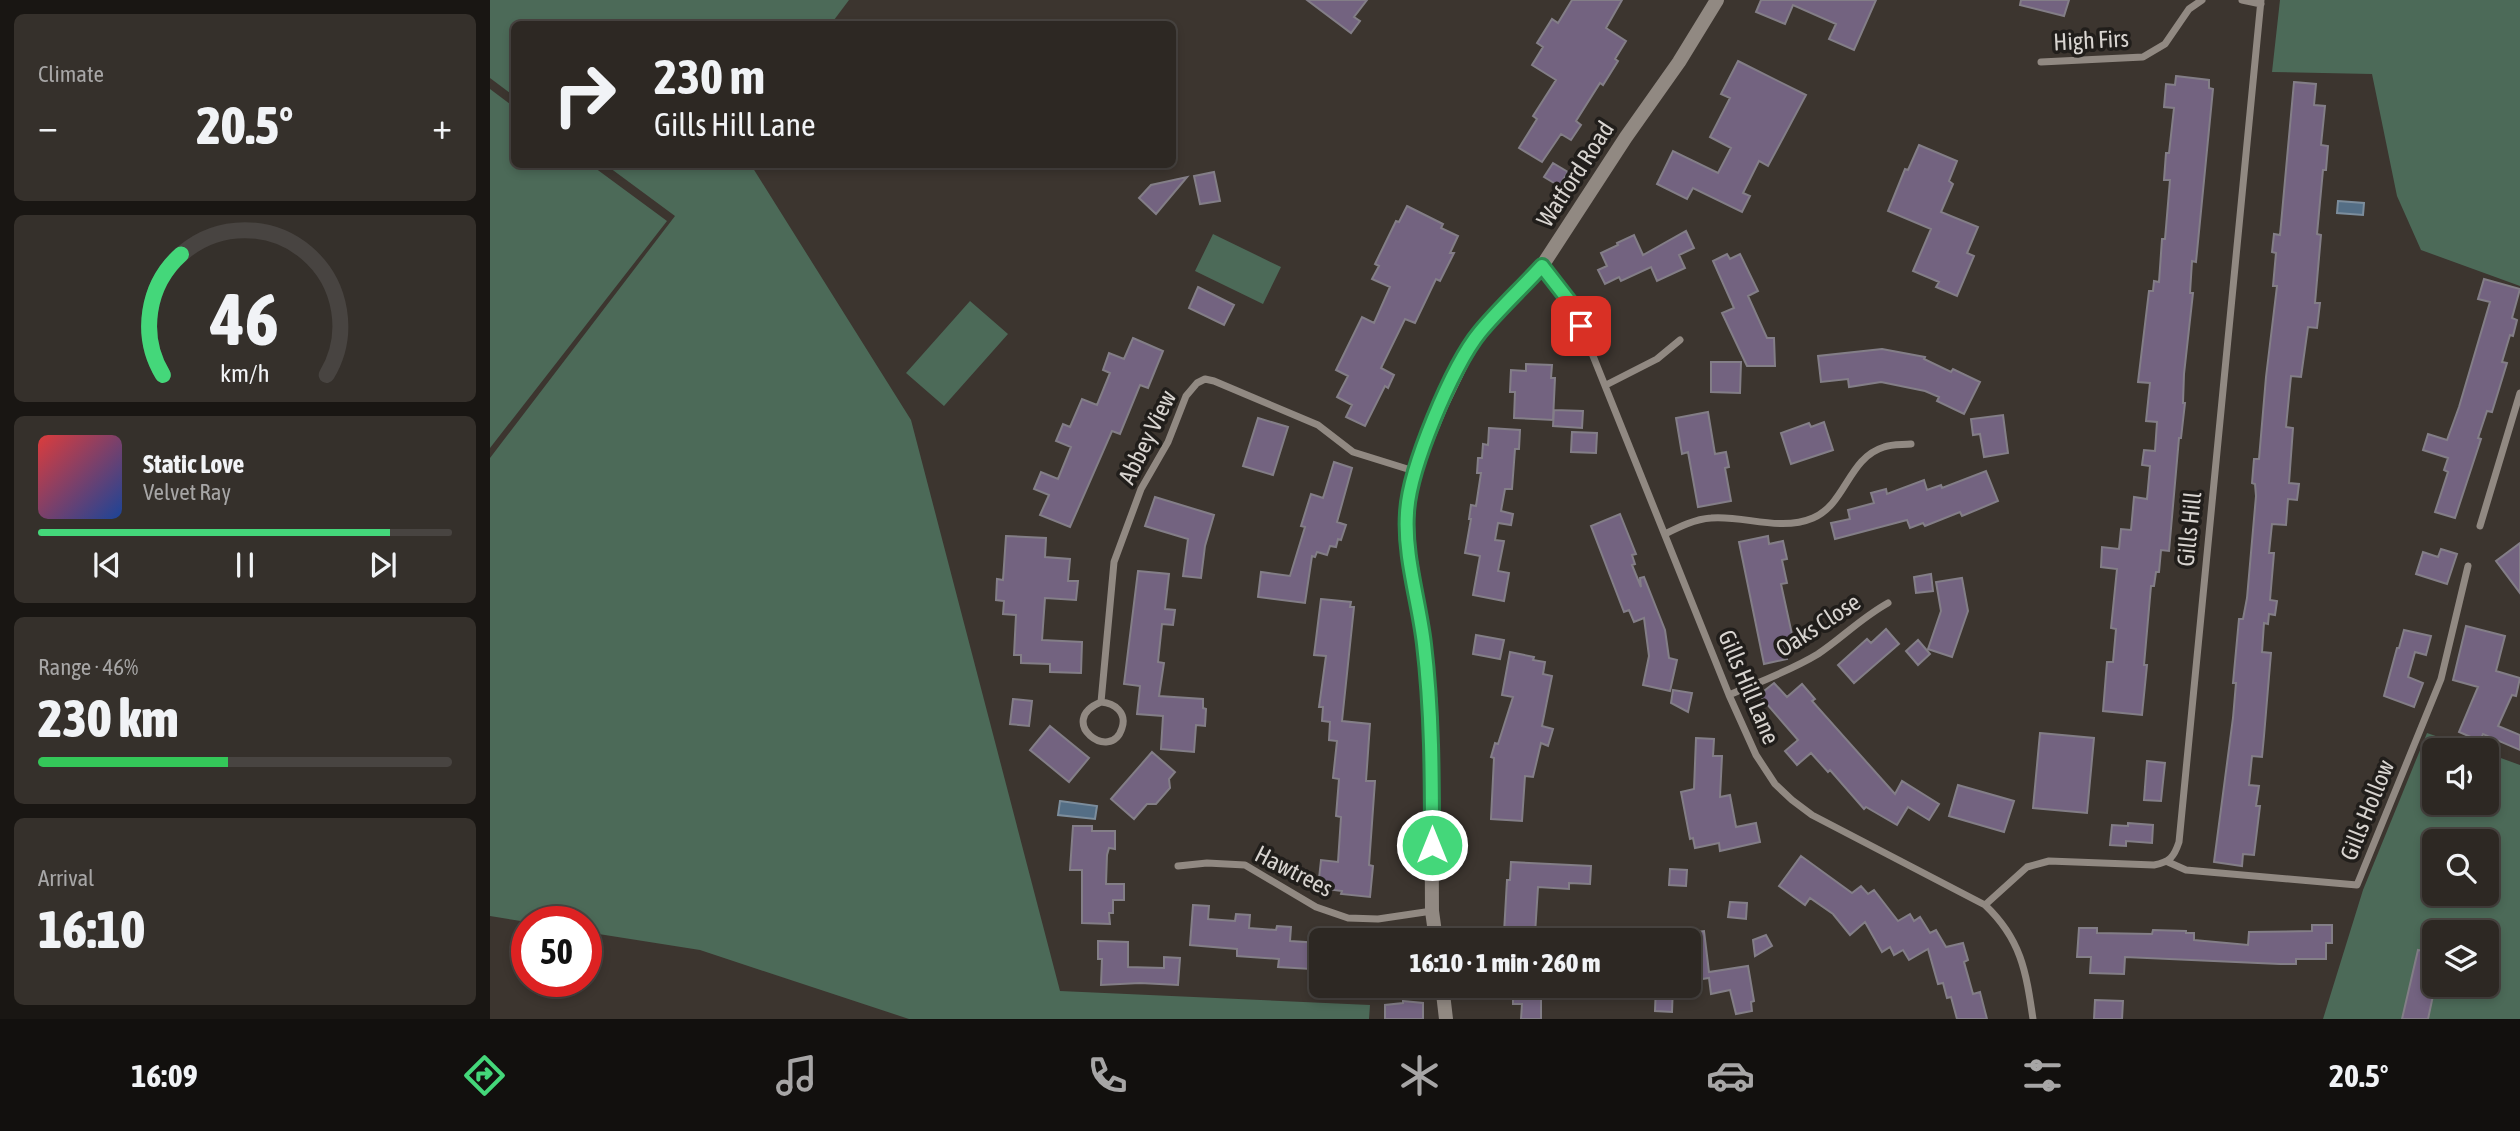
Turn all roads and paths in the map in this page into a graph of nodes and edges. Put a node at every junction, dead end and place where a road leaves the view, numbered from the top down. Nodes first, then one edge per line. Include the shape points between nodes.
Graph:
1 (1717, 0) edge
2 (2202, 0) edge
3 (2242, 0) edge
4 (2261, 2) edge
5 (2041, 62) dead end
6 (1542, 266) junction
7 (1680, 340) dead end
8 (1606, 385) junction
9 (2520, 393) edge
10 (1911, 444) dead end
11 (1414, 471) junction
12 (2480, 526) dead end
13 (1665, 534) junction
14 (2468, 566) dead end
15 (1888, 603) dead end
16 (1729, 695) junction
17 (1101, 702) junction
18 (2168, 862) junction
19 (1178, 866) dead end
20 (1985, 905) junction
21 (1432, 911) junction
22 (1434, 928) edge
23 (1444, 998) edge
24 (1446, 1019) edge
25 (2033, 1019) edge

1 - 6 main road, Watford Road
2 - 5 street, High Firs via 2189,9 2165,44 2143,57
3 - 4 street
4 - 18 street, Gills Hill via 2179,842
6 - 8 street, Gills Hill Lane via 1573,306
6 - 11 main road, Watford Road via 1468,350
7 - 8 street via 1657,359
8 - 13 street, Gills Hill Lane
9 - 12 street
10 - 13 street via 1870,454 1858,464 1829,508 1814,518 1776,524 1711,518
11 - 17 street, Abbey View via 1353,452 1318,425 1214,381 1197,383 1186,396 1142,489 1114,562
11 - 21 main road, Watford Road via 1407,536 1431,706
13 - 16 street, Gills Hill Lane
14 - 18 street, Gills Hollow via 2441,678 2357,885 2186,870
15 - 16 street, Oaks Close via 1819,653
16 - 20 street, Gills Hill Lane via 1756,755 1792,800 1812,815
17 - 17 street, Abbey View via 1119,709 1123,718 1117,737 1108,741 1093,739 1083,724 1090,706
18 - 20 street via 2049,861 2027,867
19 - 21 street, Hawtrees via 1245,865 1316,907 1348,918
20 - 25 street, Gills Hill Lane via 2015,942
21 - 22 main road, Watford Road
23 - 24 main road

